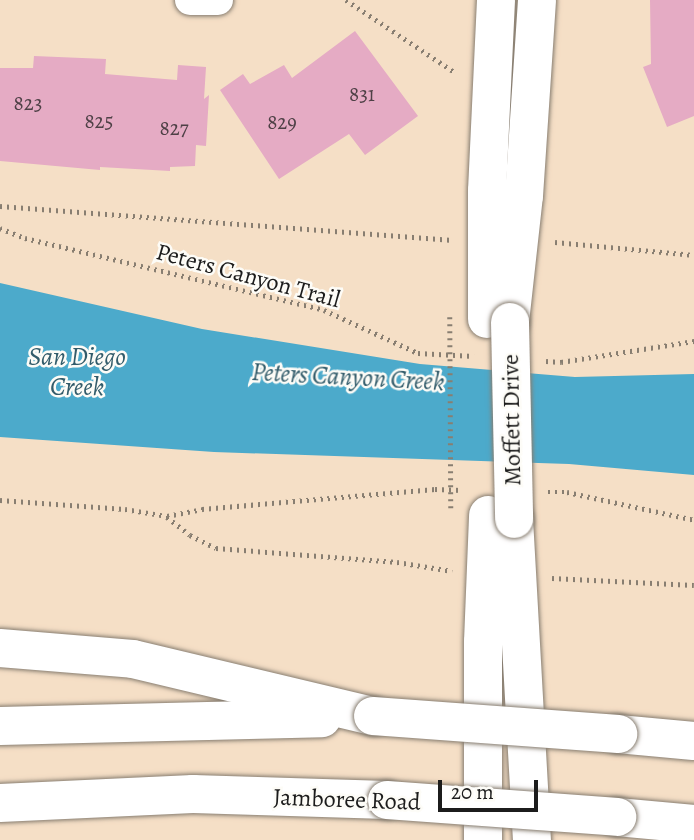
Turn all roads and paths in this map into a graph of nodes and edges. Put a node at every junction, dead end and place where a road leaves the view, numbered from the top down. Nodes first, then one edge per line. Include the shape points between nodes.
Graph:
1 (190, 0) edge
2 (218, 0) edge
3 (346, 0) edge
4 (496, 0) edge
5 (537, 0) edge
6 (460, 76) dead end
7 (0, 206) edge
8 (0, 228) edge
9 (454, 240) dead end
10 (547, 241) dead end
11 (694, 255) edge
12 (482, 319) junction
13 (694, 341) edge
14 (483, 357) dead end
15 (535, 360) dead end
16 (541, 492) dead end
17 (0, 500) edge
18 (482, 509) junction
19 (167, 516) junction
20 (694, 520) edge
21 (451, 571) dead end
22 (540, 578) dead end
23 (694, 584) edge
24 (0, 649) edge
25 (373, 716) junction
26 (0, 726) edge
27 (694, 741) edge
28 (0, 803) edge
29 (694, 824) edge
30 (483, 840) edge
31 (532, 840) edge

1 - 2 street
3 - 6 path
4 - 12 main road, Moffett Drive
5 - 12 main road, Moffett Drive via 524,196
7 - 9 path
8 - 14 path, Peters Canyon Trail via 25,238 324,310 418,353
10 - 11 path
12 - 18 main road, Moffett Drive, bridge
12 - 18 path, bridge
13 - 15 path via 561,362
16 - 20 path via 567,492
17 - 19 path
18 - 19 path via 435,489
18 - 30 main road, Moffett Drive
18 - 31 main road, Moffett Drive
19 - 21 path via 216,548 397,562
22 - 23 path
24 - 25 main road via 133,659
25 - 26 main road
25 - 27 main road, bridge
28 - 29 main road, Jamboree Road, bridge via 193,794 387,800

